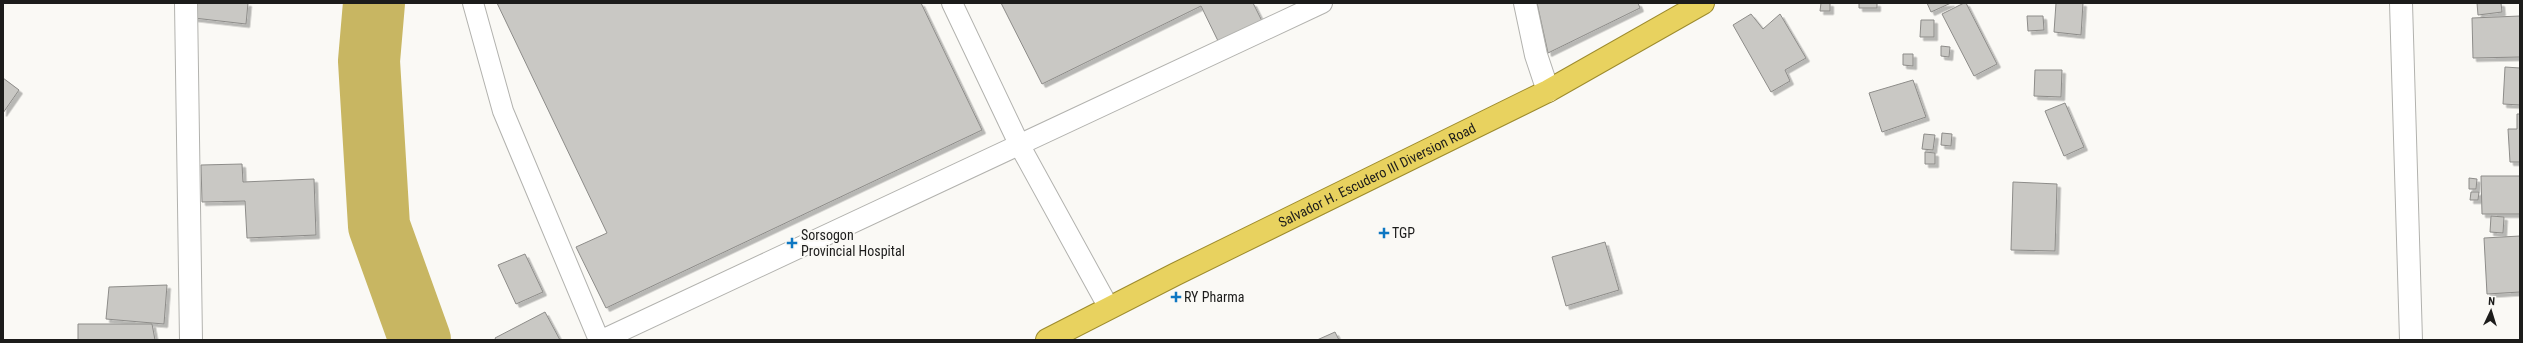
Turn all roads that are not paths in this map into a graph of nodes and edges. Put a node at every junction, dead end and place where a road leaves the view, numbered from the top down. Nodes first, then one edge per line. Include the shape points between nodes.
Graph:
1 (186, 3) edge
2 (473, 3) edge
3 (952, 3) edge
4 (1322, 3) edge
5 (1525, 3) edge
6 (1703, 3) edge
7 (2401, 3) edge
8 (1548, 91) junction
9 (1020, 146) junction
10 (1109, 308) junction
11 (191, 340) edge
12 (599, 340) edge
13 (602, 340) edge
14 (1047, 340) edge
15 (2411, 340) edge

1 - 11 street
2 - 12 lane via 503,111
3 - 9 lane
4 - 9 lane
5 - 8 street via 1536,56
6 - 8 highway, Salvador H. Escudero III Diversion Road
7 - 15 street
8 - 10 highway, Salvador H. Escudero III Diversion Road
9 - 10 lane
9 - 13 lane
10 - 14 highway, Salvador H. Escudero III Diversion Road

